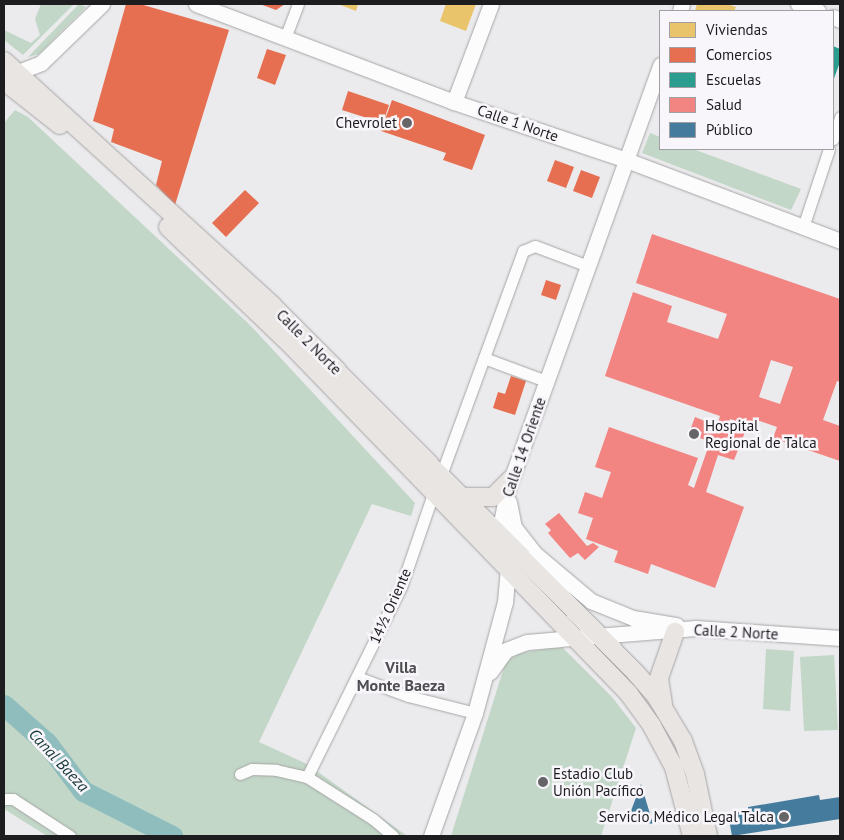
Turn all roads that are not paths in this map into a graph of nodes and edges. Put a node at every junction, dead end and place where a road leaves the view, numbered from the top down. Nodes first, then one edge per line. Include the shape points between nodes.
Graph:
1 (102, 4) edge
2 (196, 4) edge
3 (298, 4) edge
4 (490, 4) edge
5 (798, 4) edge
6 (815, 10) edge
7 (285, 38) junction
8 (4, 61) edge
9 (659, 68) edge
10 (11, 76) edge
11 (454, 102) junction
12 (840, 117) edge
13 (834, 136) edge
14 (829, 150) edge
15 (626, 160) junction
16 (803, 227) junction
17 (840, 241) edge
18 (588, 266) junction
19 (484, 358) junction
20 (546, 382) junction
21 (441, 475) junction
22 (509, 485) junction
23 (433, 494) junction
24 (463, 497) junction
25 (501, 536) junction
26 (508, 570) junction
27 (696, 628) junction
28 (675, 632) junction
29 (601, 636) junction
30 (840, 638) edge
31 (576, 639) junction
32 (357, 677) junction
33 (484, 682) junction
34 (664, 709) junction
35 (475, 713) junction
36 (309, 773) junction
37 (240, 774) dead end
38 (4, 799) edge
39 (70, 836) edge
40 (392, 836) edge
41 (431, 836) edge
42 (692, 836) edge
43 (708, 836) edge

1 - 10 street via 41,63
2 - 7 street, Calle 1 Norte
3 - 7 street
4 - 11 street
5 - 6 street
7 - 11 street, Calle 1 Norte
8 - 10 main road, Calle 2 Norte
9 - 15 street, Calle 14 Oriente
10 - 21 main road, Calle 2 Norte via 273,306
10 - 23 main road, Calle 2 Norte via 292,346
11 - 15 street, Calle 1 Norte
12 - 13 street
14 - 16 street
15 - 16 street, Calle 1 Norte
15 - 18 street, Calle 14 Oriente
16 - 17 street, Calle 1 Norte
18 - 19 street via 538,246 528,247 521,254
18 - 20 street, Calle 14 Oriente
19 - 20 street
19 - 21 street
20 - 22 street, Calle 14 Oriente
21 - 24 main road, Calle 2 Norte
22 - 24 main road via 493,497
22 - 25 street, Calle 14 Oriente
22 - 27 street via 510,519 519,534 552,570 591,601 634,618
23 - 26 main road, Calle 2 Norte
23 - 32 street, 14½ Oriente via 401,587
24 - 25 main road, Calle 2 Norte
25 - 26 street, Calle 14 Oriente
25 - 29 main road, Calle 2 Norte
26 - 31 main road, Calle 2 Norte
26 - 33 street, Calle 14 Oriente via 505,602
27 - 28 street, Calle 2 Norte
27 - 30 street, Calle 2 Norte
28 - 29 street, Calle 2 Norte
28 - 34 main road via 659,678
29 - 31 street, Calle 2 Norte
29 - 34 main road
31 - 33 street, Calle 2 Norte via 527,642 506,650
31 - 42 main road via 616,680 652,726 680,783
32 - 35 street via 408,696
32 - 36 street, 14½ Oriente
33 - 35 street, Calle 14 Oriente
34 - 43 main road via 689,755
35 - 41 street, Calle 14 Oriente
36 - 37 street via 252,769
36 - 40 street
38 - 39 street via 13,799

